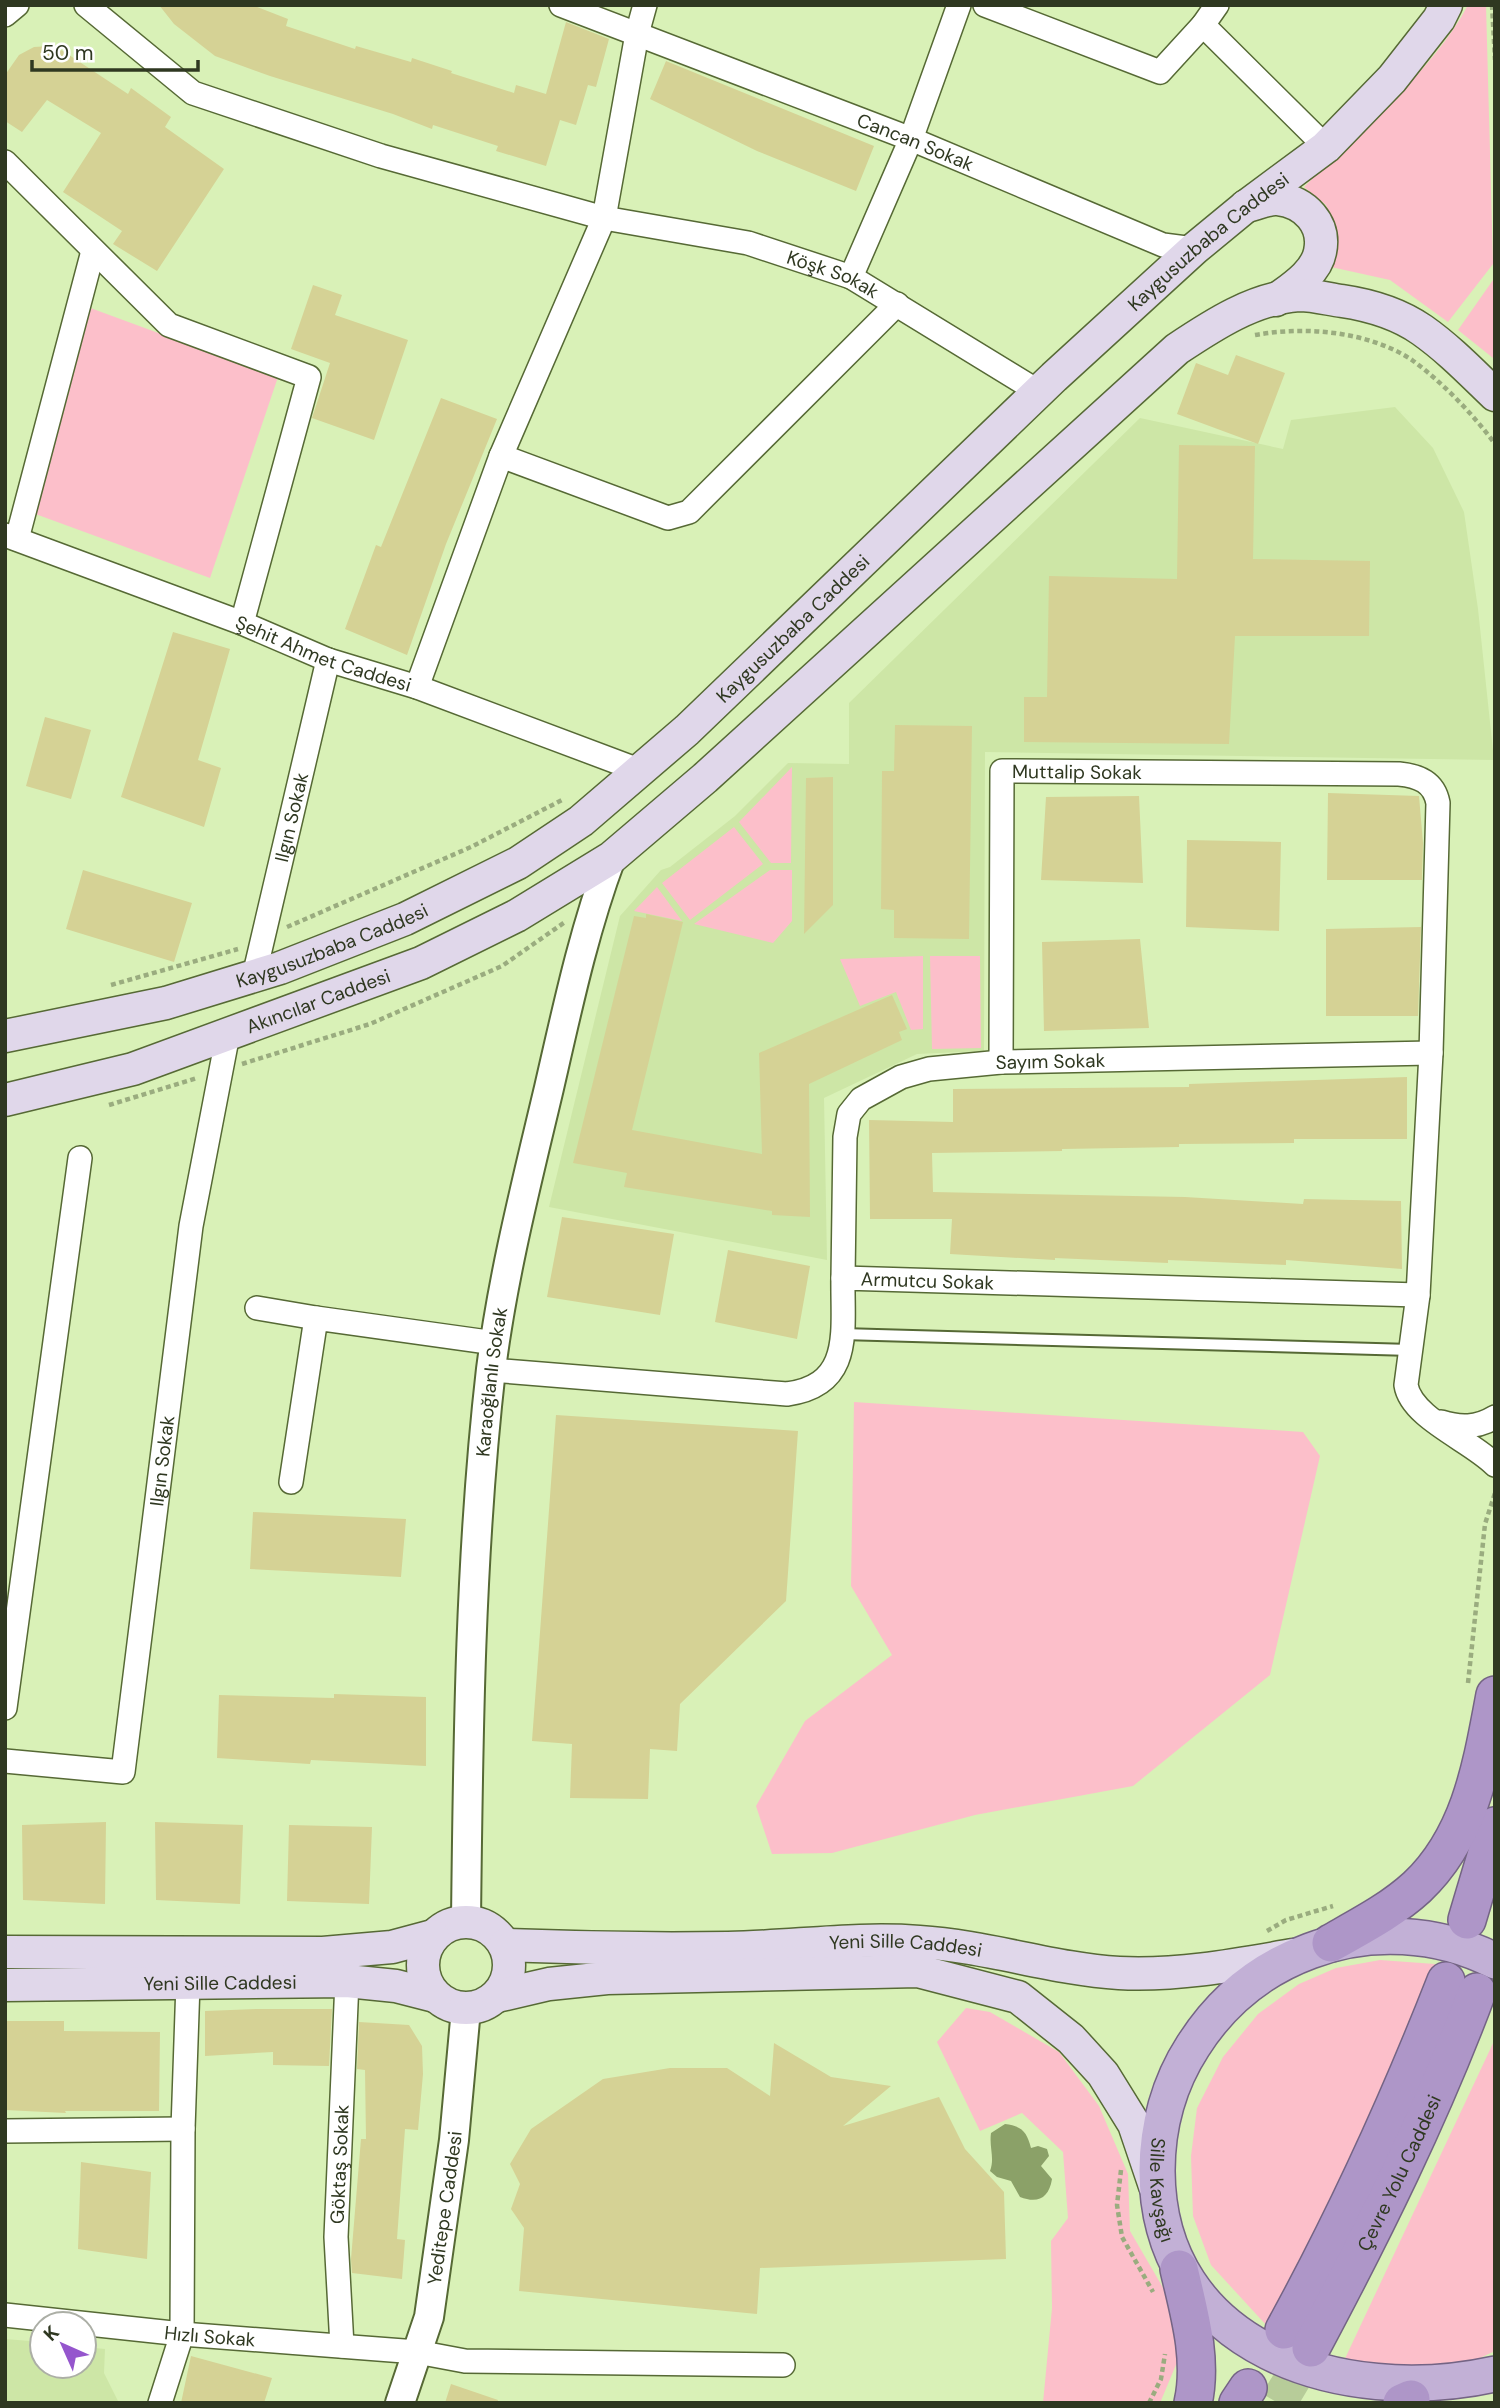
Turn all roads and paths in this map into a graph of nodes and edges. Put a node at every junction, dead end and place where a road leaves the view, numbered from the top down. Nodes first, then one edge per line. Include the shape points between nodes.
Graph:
1 (17, 5) edge
2 (86, 5) edge
3 (561, 5) edge
4 (645, 5) edge
5 (960, 5) edge
6 (985, 5) edge
7 (1217, 5) edge
8 (1446, 5) edge
9 (1492, 5) edge
10 (5, 15) edge
11 (1203, 25) junction
12 (637, 34) junction
13 (1495, 60) edge
14 (911, 138) junction
15 (1326, 147) junction
16 (5, 162) edge
17 (1245, 207) junction
18 (604, 218) junction
19 (1194, 248) junction
20 (93, 251) junction
21 (851, 277) junction
22 (1276, 300) junction
23 (897, 304) junction
24 (1039, 391) junction
25 (1495, 395) edge
26 (501, 456) junction
27 (11, 537) edge
28 (242, 622) junction
29 (328, 660) junction
30 (417, 687) junction
31 (641, 771) junction
32 (570, 795) dead end
33 (611, 858) junction
34 (261, 940) junction
35 (254, 976) junction
36 (108, 986) dead end
37 (228, 1034) junction
38 (5, 1036) edge
39 (1431, 1053) junction
40 (1001, 1062) junction
41 (5, 1100) edge
42 (80, 1158) dead end
43 (843, 1278) junction
44 (1418, 1295) junction
45 (257, 1308) dead end
46 (316, 1318) junction
47 (842, 1334) junction
48 (1411, 1350) junction
49 (493, 1356) junction
50 (1495, 1417) edge
51 (1434, 1420) junction
52 (1495, 1465) edge
53 (291, 1482) dead end
54 (1495, 1695) edge
55 (5, 1708) edge
56 (5, 1761) edge
57 (1495, 1826) edge
58 (1467, 1920) dead end
59 (466, 1922) junction
60 (433, 1936) junction
61 (505, 1945) junction
62 (1316, 1949) junction
63 (5, 1952) edge
64 (1473, 1978) edge
65 (347, 1982) junction
66 (188, 1983) junction
67 (5, 1985) edge
68 (435, 1996) junction
69 (497, 1996) junction
70 (466, 2009) junction
71 (183, 2129) junction
72 (5, 2131) edge
73 (1159, 2198) junction
74 (1179, 2269) junction
75 (5, 2315) edge
76 (182, 2334) junction
77 (1297, 2339) tunnel mouth
78 (342, 2346) junction
79 (417, 2352) junction
80 (783, 2365) dead end
81 (1489, 2380) edge
82 (1407, 2401) edge
83 (160, 2403) edge
84 (400, 2403) edge
85 (1193, 2403) edge

1 - 10 street
2 - 18 street, Köşk Sokak via 193,93 381,156
3 - 12 street, Cancan Sokak
4 - 12 street
5 - 14 street
6 - 11 street via 1160,72
7 - 11 street
8 - 15 main road, Kaygusuzbaba Caddesi via 1392,79
9 - 13 path
11 - 15 street
12 - 14 street, Cancan Sokak
12 - 18 street
14 - 19 street, Cancan Sokak via 1163,246
14 - 21 street
15 - 17 main road, Kaygusuzbaba Caddesi
16 - 20 street
17 - 19 main road, Kaygusuzbaba Caddesi
17 - 22 main road via 1276,199 1302,205 1320,227 1320,254 1305,278
18 - 21 street, Köşk Sokak via 748,243
18 - 26 street
19 - 24 main road, Kaygusuzbaba Caddesi
20 - 27 street
20 - 28 street via 169,325 309,377
21 - 23 street, Köşk Sokak
22 - 25 main road via 1299,295 1357,303 1394,315 1447,349
22 - 33 main road via 1215,324 1177,349
23 - 24 street, Köşk Sokak
23 - 26 street via 689,512 668,518
24 - 31 main road, Kaygusuzbaba Caddesi
26 - 30 street
27 - 28 street, Şehit Ahmet Caddesi
28 - 29 street, Şehit Ahmet Caddesi
29 - 30 street, Şehit Ahmet Caddesi
29 - 34 street, Ilgın Sokak
30 - 31 street, Şehit Ahmet Caddesi
31 - 35 main road, Kaygusuzbaba Caddesi via 581,821 518,863 405,919
32 - 34 path via 471,847
33 - 37 main road, Akıncılar Caddesi via 516,916 421,963
33 - 49 street, Karaoğlanlı Sokak via 582,946 507,1269
34 - 35 street, Ilgın Sokak
34 - 36 path
35 - 38 main road, Kaygusuzbaba Caddesi via 166,1003
37 - 41 main road, Akıncılar Caddesi via 133,1069
37 - 56 street, Ilgın Sokak via 191,1226 123,1772
39 - 40 street, Sayım Sokak
39 - 40 street, Muttalip Sokak via 1438,803 1430,784 1399,774 1002,771
39 - 44 street
40 - 43 street, Sayım Sokak via 929,1069 901,1077 861,1099 849,1114
42 - 55 street
43 - 44 street, Armutcu Sokak
43 - 47 street, Armutcu Sokak
44 - 48 street
45 - 46 street, Armutcu Sokak
46 - 49 street, Armutcu Sokak
46 - 53 street
47 - 48 lane
47 - 49 street, Armutcu Sokak via 834,1370 804,1392 787,1394
48 - 51 street via 1407,1394
49 - 59 street, Karaoğlanlı Sokak via 481,1478 468,1734
50 - 51 street via 1465,1427
51 - 52 street
54 - 62 highway via 1475,1789 1462,1827 1444,1857 1417,1887 1384,1913
57 - 58 highway
59 - 60 main road
59 - 61 main road via 489,1928
60 - 63 main road, Yeni Sille Caddesi via 392,1947 323,1953
60 - 68 main road via 423,1959 423,1973
61 - 62 main road, Yeni Sille Caddesi via 729,1948 920,1942 1087,1970 1152,1974 1209,1969
61 - 69 main road via 509,1972
62 - 64 main road, Sille Kavşağı via 1371,1937 1411,1937 1450,1944
62 - 73 main road, Sille Kavşağı via 1267,1971 1237,1994 1188,2052 1162,2123 1157,2160
64 - 77 highway, Çevre Yolu Caddesi via 1398,2099
65 - 66 main road, Yeni Sille Caddesi
65 - 68 main road, Yeni Sille Caddesi via 396,1986
65 - 78 street, Göktaş Sokak via 336,2237
66 - 67 main road, Yeni Sille Caddesi
66 - 71 street
68 - 70 main road
69 - 70 main road
69 - 73 main road, Yeni Sille Caddesi via 607,1978 918,1971 1018,1997 1071,2039 1103,2074 1134,2124
70 - 79 street, Yeditepe Caddesi via 454,2140 429,2318
71 - 72 street
71 - 76 street
73 - 74 main road, Sille Kavşağı
74 - 82 main road, Sille Kavşağı via 1224,2332 1275,2370 1334,2394
74 - 85 highway via 1193,2331
75 - 76 street, Hızlı Sokak
76 - 78 street, Hızlı Sokak
76 - 83 street
78 - 79 street, Hızlı Sokak
79 - 80 street, Hızlı Sokak via 465,2361
79 - 84 street, Yeditepe Caddesi
81 - 82 main road, Sille Kavşağı

